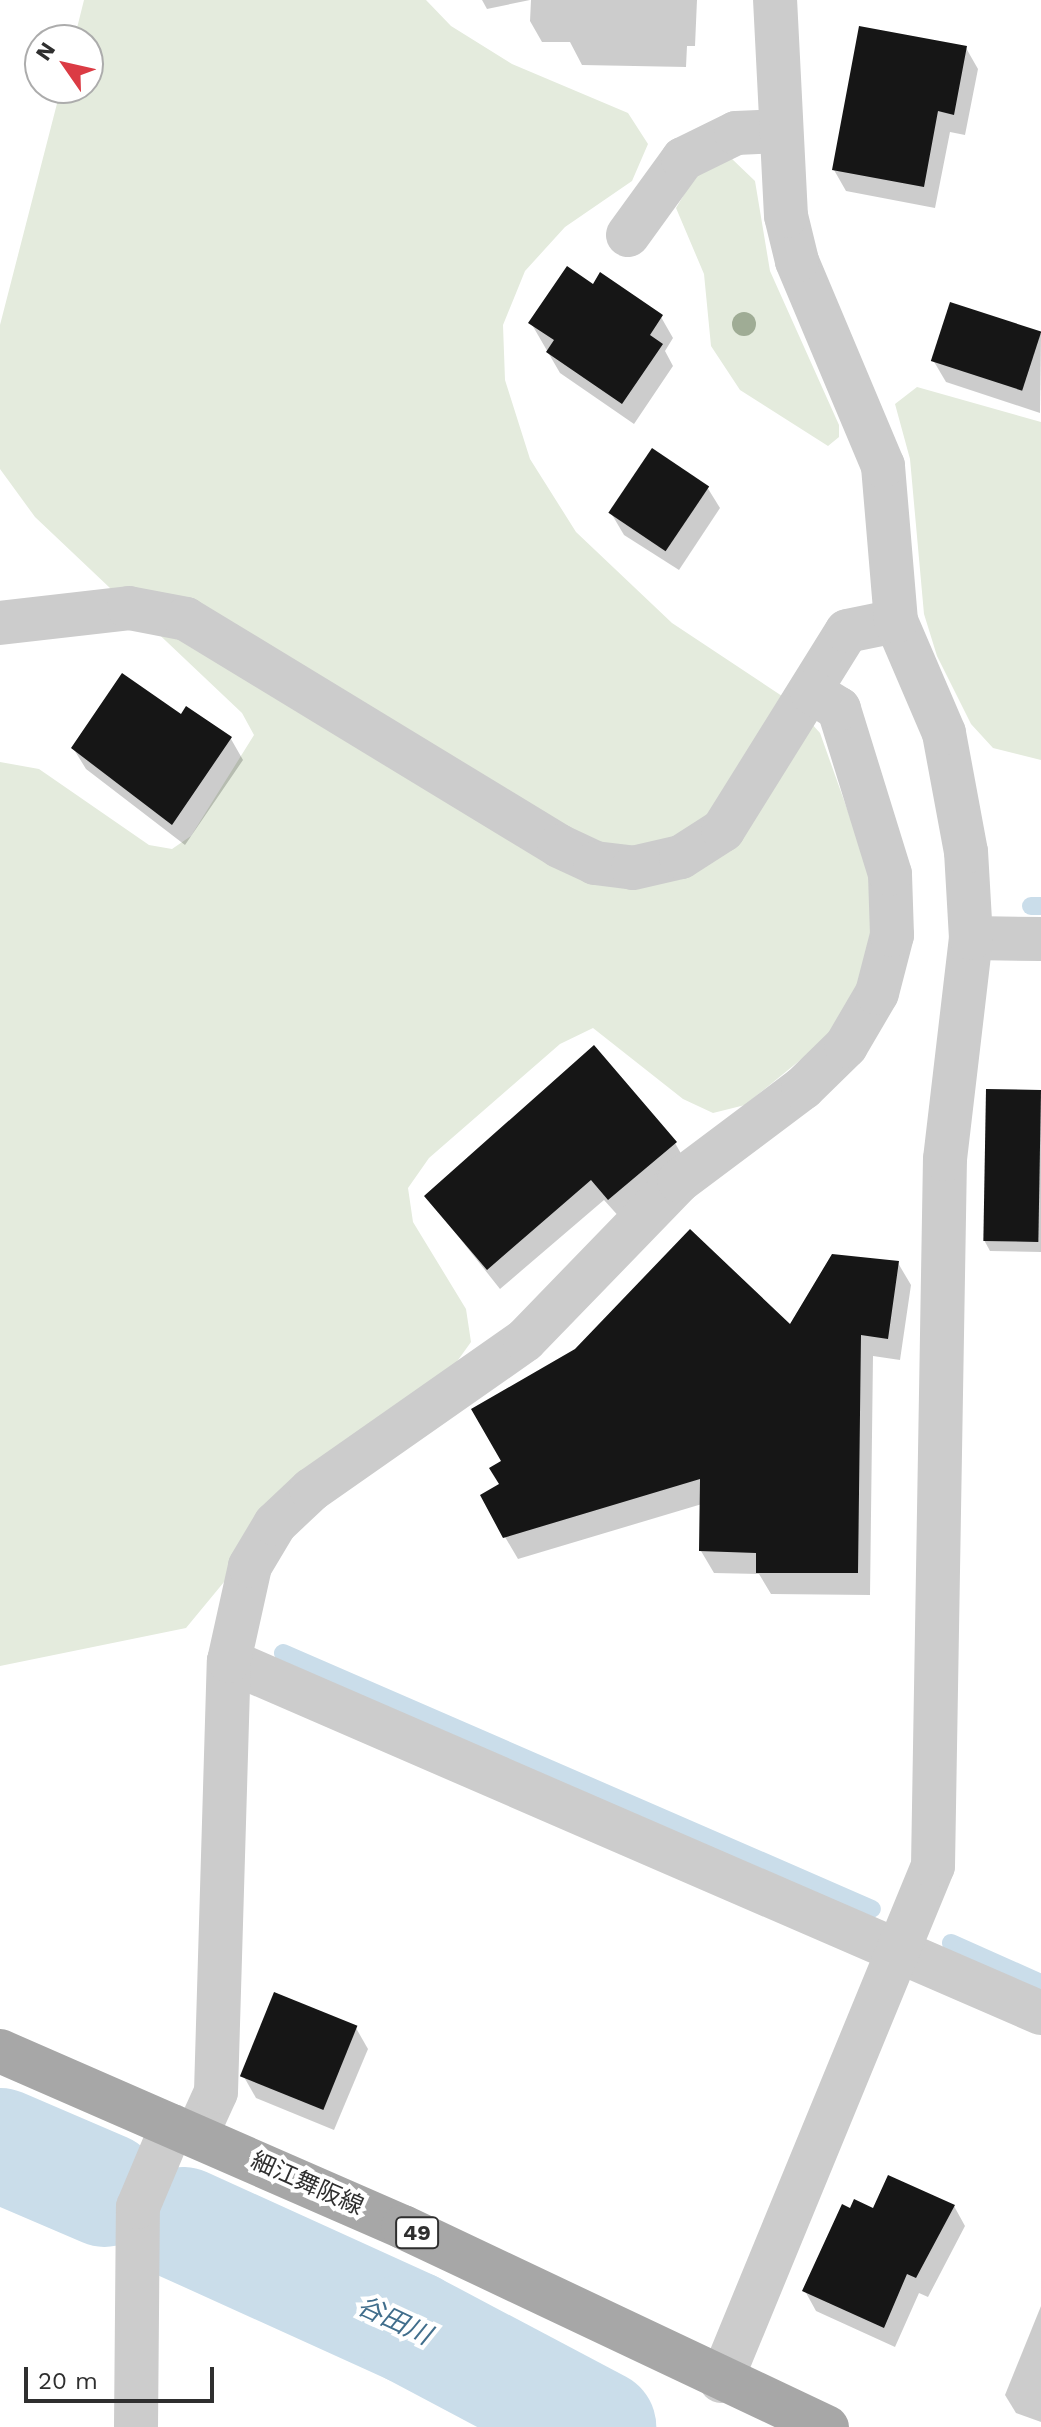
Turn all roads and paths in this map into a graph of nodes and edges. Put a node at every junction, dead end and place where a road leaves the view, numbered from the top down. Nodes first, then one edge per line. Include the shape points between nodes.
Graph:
1 (775, 0) edge
2 (781, 131) junction
3 (628, 235) dead end
4 (896, 621) junction
5 (0, 623) edge
6 (812, 692) junction
7 (971, 938) junction
8 (1041, 939) edge
9 (229, 1661) junction
10 (898, 1951) junction
11 (1041, 2013) edge
12 (0, 2051) edge
13 (184, 2131) junction
14 (721, 2381) junction
15 (136, 2427) edge
16 (827, 2427) edge

1 - 2 street
2 - 3 street via 736,133 683,159
2 - 4 street via 797,261 883,466
4 - 6 street via 847,631
4 - 7 street via 944,733 966,852
5 - 6 street via 129,608 186,619 559,846 595,863 633,868 681,857 723,830
6 - 9 street via 839,709 890,874 892,935 877,993 846,1046 679,1181 525,1340 311,1490 275,1524 234,1612
7 - 8 street
7 - 10 street via 945,1159 933,1866
9 - 10 street
9 - 13 street via 216,2092
10 - 11 street
10 - 14 street
12 - 13 main road, 細江舞阪線 / 49
13 - 14 main road, 細江舞阪線 / 49 via 403,2227
13 - 15 street via 138,2207
14 - 16 main road, 細江舞阪線 / 49

